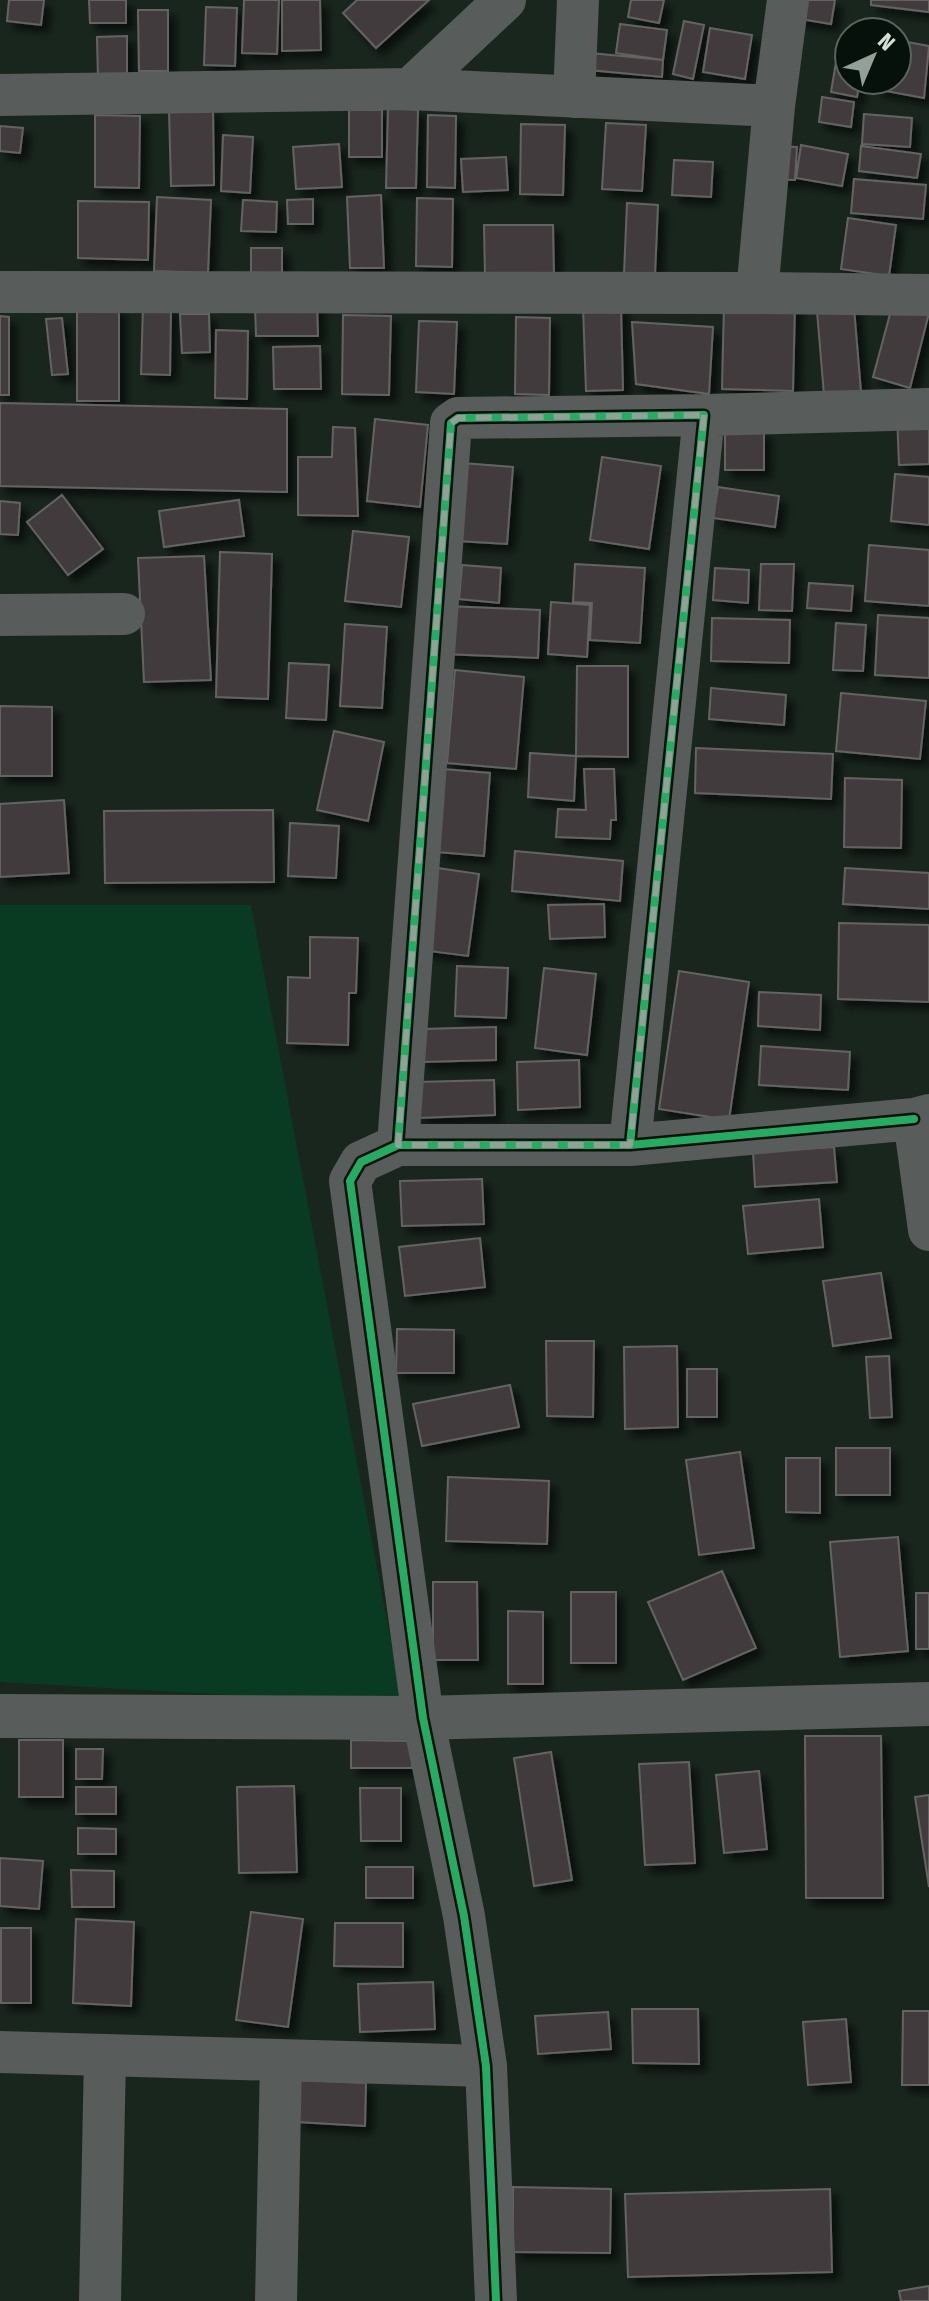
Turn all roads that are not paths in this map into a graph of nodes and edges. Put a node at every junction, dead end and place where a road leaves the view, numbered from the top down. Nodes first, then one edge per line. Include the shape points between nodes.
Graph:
1 (505, 0) edge
2 (578, 0) edge
3 (788, 0) edge
4 (410, 89) junction
5 (0, 95) edge
6 (574, 97) junction
7 (774, 106) junction
8 (0, 292) edge
9 (757, 293) junction
10 (929, 295) edge
11 (929, 409) edge
12 (704, 415) junction
13 (124, 614) dead end
14 (0, 615) edge
15 (922, 1117) edge
16 (398, 1145) junction
17 (630, 1145) junction
18 (929, 1230) edge
19 (929, 1704) edge
20 (0, 1716) edge
21 (423, 1718) junction
22 (0, 2052) edge
23 (105, 2055) junction
24 (281, 2060) junction
25 (486, 2066) junction
26 (100, 2301) edge
27 (276, 2301) edge
28 (496, 2301) edge

1 - 4 street
2 - 6 street
3 - 7 street
4 - 5 street
4 - 6 street
6 - 7 street
7 - 9 street
8 - 9 street
9 - 10 street
11 - 12 street
12 - 16 street via 458,418 451,423
12 - 17 street
13 - 14 street
15 - 17 street
15 - 18 street
16 - 17 street
16 - 21 street via 361,1162 350,1181
19 - 21 street
20 - 21 street
21 - 25 street via 464,1916
22 - 23 street
23 - 24 street
23 - 26 street
24 - 25 street
24 - 27 street
25 - 28 street

